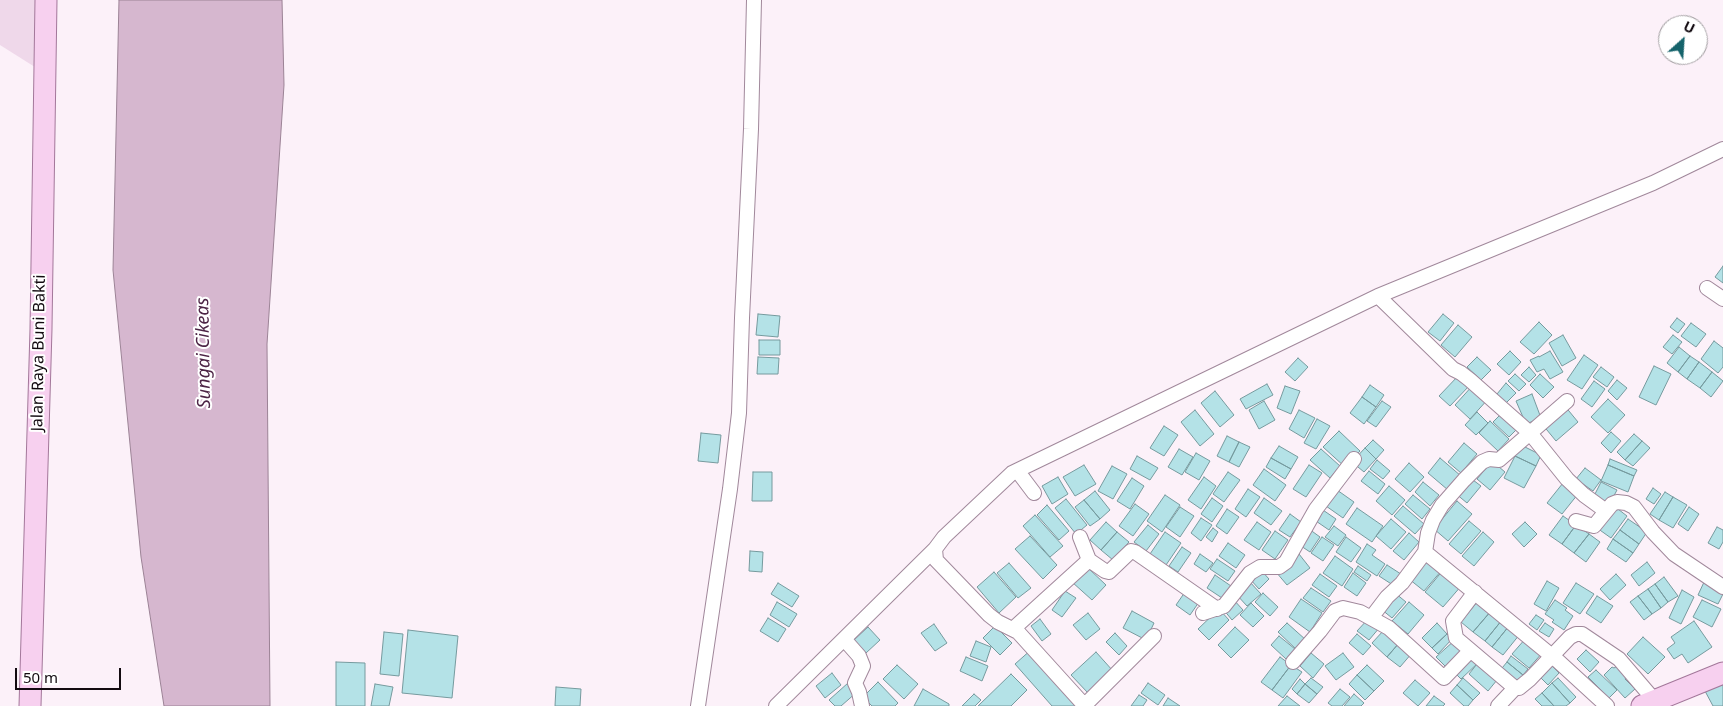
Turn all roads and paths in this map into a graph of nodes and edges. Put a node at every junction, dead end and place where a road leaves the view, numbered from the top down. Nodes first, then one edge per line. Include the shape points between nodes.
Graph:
1 (46, 0) edge
2 (754, 0) edge
3 (1723, 149) edge
4 (1708, 288) dead end
5 (1378, 296) junction
6 (1723, 299) edge
7 (1567, 401) dead end
8 (1530, 433) junction
9 (1354, 459) dead end
10 (1016, 472) junction
11 (1034, 493) dead end
12 (1606, 511) junction
13 (1576, 520) dead end
14 (1080, 537) dead end
15 (935, 549) junction
16 (1425, 552) junction
17 (1089, 560) junction
18 (1723, 587) edge
19 (1475, 592) junction
20 (1370, 618) junction
21 (1012, 629) junction
22 (1154, 636) dead end
23 (844, 639) junction
24 (1470, 651) junction
25 (1550, 656) junction
26 (1293, 662) dead end
27 (1723, 673) edge
28 (1515, 688) junction
29 (1649, 703) edge
30 (1085, 705) edge
31 (30, 706) edge
32 (698, 706) edge
33 (776, 706) edge
34 (862, 706) edge
35 (1498, 706) edge
36 (1607, 706) edge

1 - 31 main road, Jalan Raya Buni Bakti
2 - 32 street via 752,129 739,413
3 - 5 street via 1653,183
4 - 6 street
5 - 8 street via 1453,369 1461,372
5 - 10 street
7 - 8 street
8 - 12 street via 1567,479
8 - 16 street via 1499,460 1482,462 1454,491 1433,520
9 - 17 street via 1316,509 1286,562 1279,567 1260,568 1250,574 1224,606 1210,611 1135,552 1127,554 1109,572
10 - 11 street
10 - 15 street via 944,536
12 - 13 street via 1594,526
12 - 18 street via 1617,502 1634,507 1674,554
14 - 17 street
15 - 21 street via 936,560 989,615
15 - 23 street
16 - 19 street
16 - 20 street
17 - 21 street
19 - 24 street via 1453,621 1456,638
19 - 25 street
20 - 24 street via 1396,634 1444,678
20 - 26 street via 1343,608 1335,611
21 - 30 street
22 - 30 street
23 - 33 street
23 - 34 street via 863,666 855,682
24 - 28 street
25 - 28 street via 1530,679
25 - 29 street via 1570,637 1582,634 1618,659
25 - 36 street
27 - 29 main road
28 - 35 street

